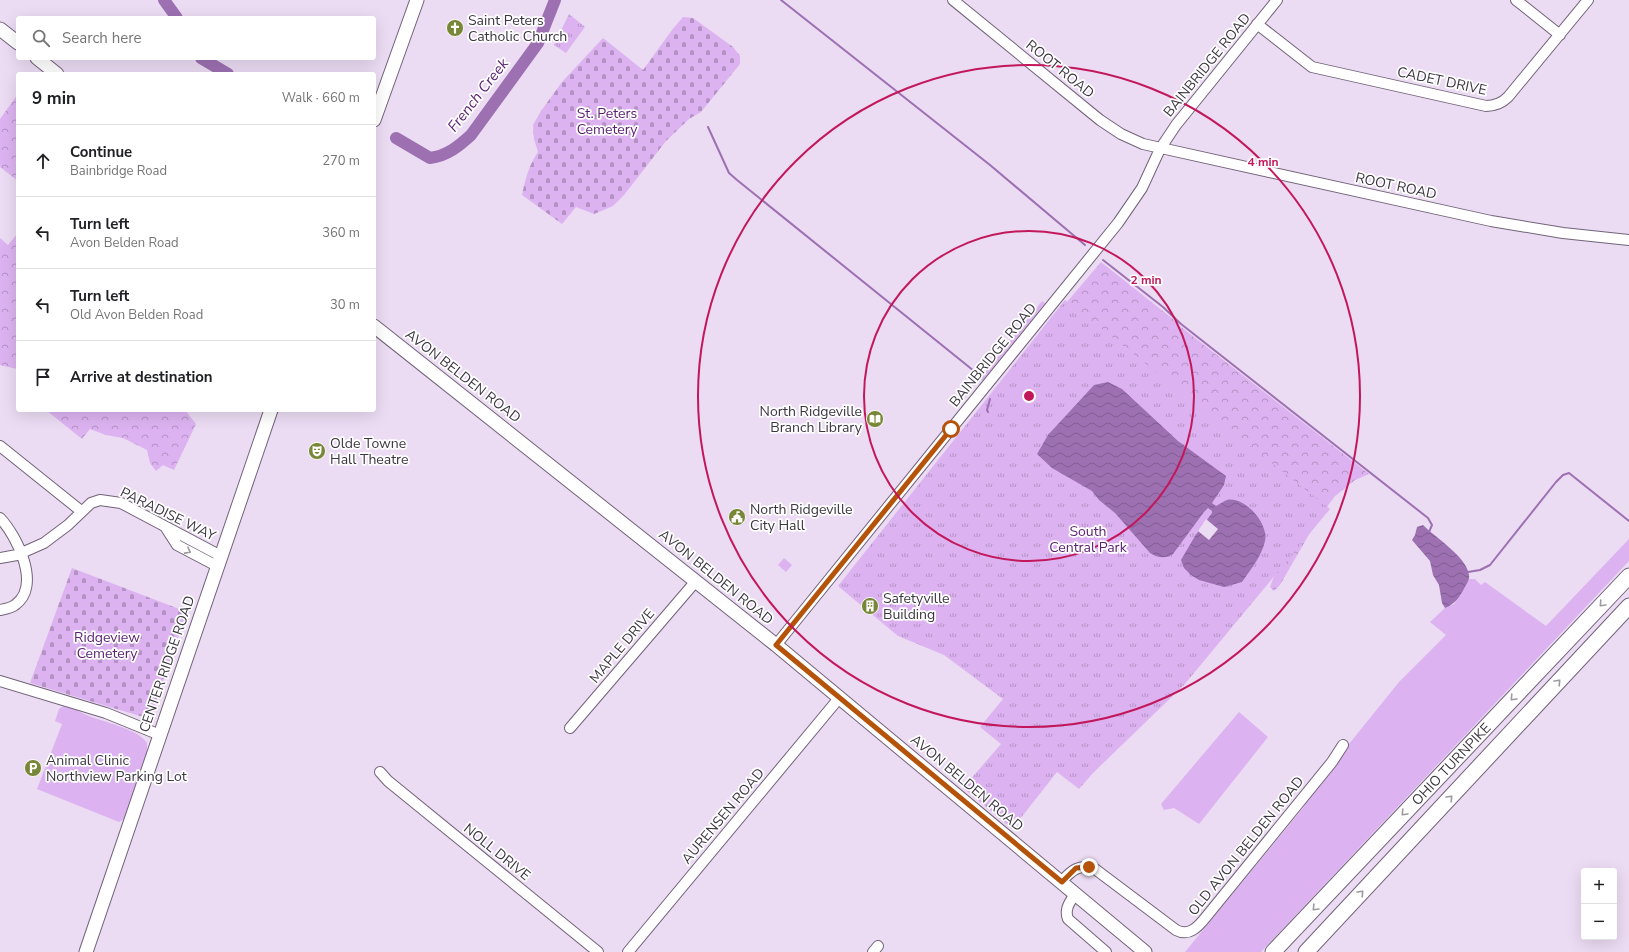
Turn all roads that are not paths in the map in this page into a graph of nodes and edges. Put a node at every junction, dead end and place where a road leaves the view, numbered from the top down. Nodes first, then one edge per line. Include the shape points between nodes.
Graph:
1 (417, 0) edge
2 (953, 0) edge
3 (1277, 0) edge
4 (1516, 0) edge
5 (1588, 0) edge
6 (1258, 24) junction
7 (0, 29) edge
8 (1560, 35) junction
9 (16, 41) edge
10 (39, 60) edge
11 (54, 72) edge
12 (376, 114) edge
13 (1158, 148) junction
14 (1629, 240) edge
15 (376, 328) edge
16 (270, 412) edge
17 (0, 446) edge
18 (82, 511) junction
19 (0, 518) edge
20 (21, 553) junction
21 (0, 558) edge
22 (219, 561) junction
23 (1629, 576) edge
24 (696, 581) junction
25 (1629, 606) edge
26 (0, 610) edge
27 (776, 645) junction
28 (0, 681) edge
29 (840, 697) junction
30 (570, 728) dead end
31 (160, 735) junction
32 (1342, 745) dead end
33 (380, 772) dead end
34 (1062, 882) junction
35 (1075, 894) junction
36 (86, 952) edge
37 (598, 952) edge
38 (628, 952) edge
39 (1106, 952) edge
40 (1145, 952) edge
41 (1273, 952) edge
42 (1306, 952) edge

1 - 12 main road
2 - 13 street, ROOT ROAD via 1110,127 1132,139
3 - 6 street, BAINBRIDGE ROAD
4 - 8 street
5 - 8 street, CADET DRIVE
6 - 8 street, CADET DRIVE via 1312,68 1486,106 1504,101
6 - 13 street, BAINBRIDGE ROAD
7 - 9 main road
10 - 11 main road
13 - 14 street, ROOT ROAD via 1491,221 1563,234
13 - 27 street, BAINBRIDGE ROAD via 1142,188 1118,222
15 - 24 main road, AVON BELDEN ROAD
16 - 22 main road, CENTER RIDGE ROAD
17 - 18 street
18 - 20 street, PARADISE WAY via 44,542
18 - 22 street, PARADISE WAY via 90,503 100,500 120,503
19 - 20 street via 8,526
20 - 21 street, PARADISE WAY
20 - 26 street via 27,575 24,595 15,605
22 - 31 main road, CENTER RIDGE ROAD
23 -> 41 highway, OHIO TURNPIKE
24 - 27 main road, AVON BELDEN ROAD
24 - 30 street, MAPLE DRIVE
42 -> 25 highway, OHIO TURNPIKE
27 - 29 main road, AVON BELDEN ROAD
28 - 31 street via 106,713
29 - 34 main road, AVON BELDEN ROAD
29 - 38 street, AURENSEN ROAD
31 - 36 main road, CENTER RIDGE ROAD
32 - 34 street, OLD AVON BELDEN ROAD via 1332,762 1198,927 1190,932 1176,930 1094,869 1085,866 1076,868
33 - 37 street, NOLL DRIVE
34 - 35 main road, AVON BELDEN ROAD
35 - 39 street via 1068,906 1068,919
35 - 40 main road, AVON BELDEN ROAD

